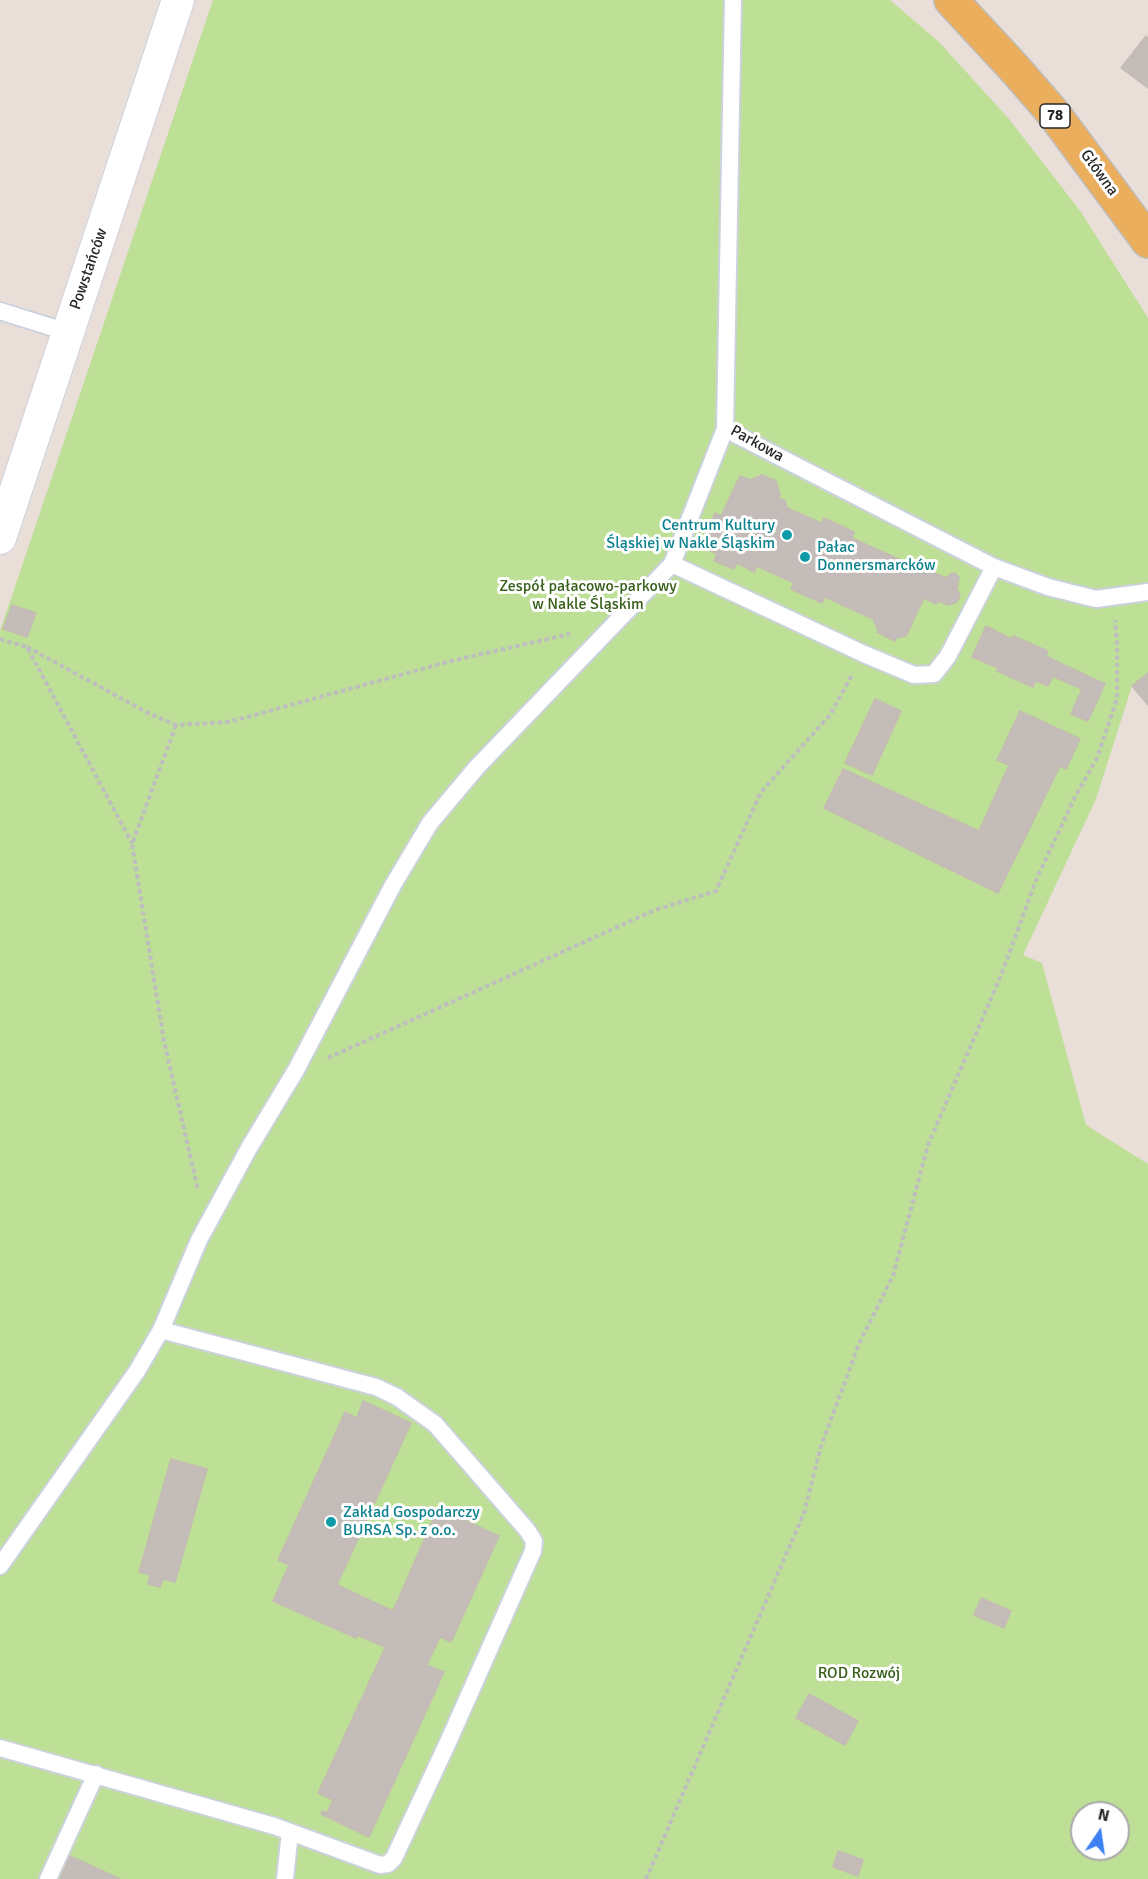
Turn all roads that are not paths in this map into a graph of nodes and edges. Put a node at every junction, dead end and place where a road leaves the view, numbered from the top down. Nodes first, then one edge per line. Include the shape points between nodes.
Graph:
1 (178, 0) edge
2 (733, 0) edge
3 (951, 0) edge
4 (1148, 241) edge
5 (0, 311) edge
6 (67, 332) junction
7 (725, 429) junction
8 (0, 538) edge
9 (672, 564) junction
10 (994, 567) junction
11 (1148, 592) edge
12 (161, 1330) junction
13 (0, 1566) edge
14 (0, 1748) edge
15 (96, 1774) junction
16 (290, 1832) junction
17 (378, 1872) edge
18 (48, 1879) edge
19 (285, 1879) edge

1 - 6 street, Powstańców
2 - 7 lane, Parkowa
3 - 4 main road, Główna / 78 via 1054,114
5 - 6 lane
6 - 8 street, Powstańców
7 - 9 lane
7 - 10 lane, Parkowa
9 - 10 lane via 914,675 934,674 948,656
9 - 12 lane via 477,767 430,823 206,1226
10 - 11 lane, Parkowa via 1096,599
12 - 13 lane via 137,1371
12 - 17 lane via 376,1387 397,1397 435,1424 534,1541 525,1570 394,1858
14 - 15 lane
15 - 16 lane
15 - 18 lane
16 - 17 lane
16 - 19 lane

